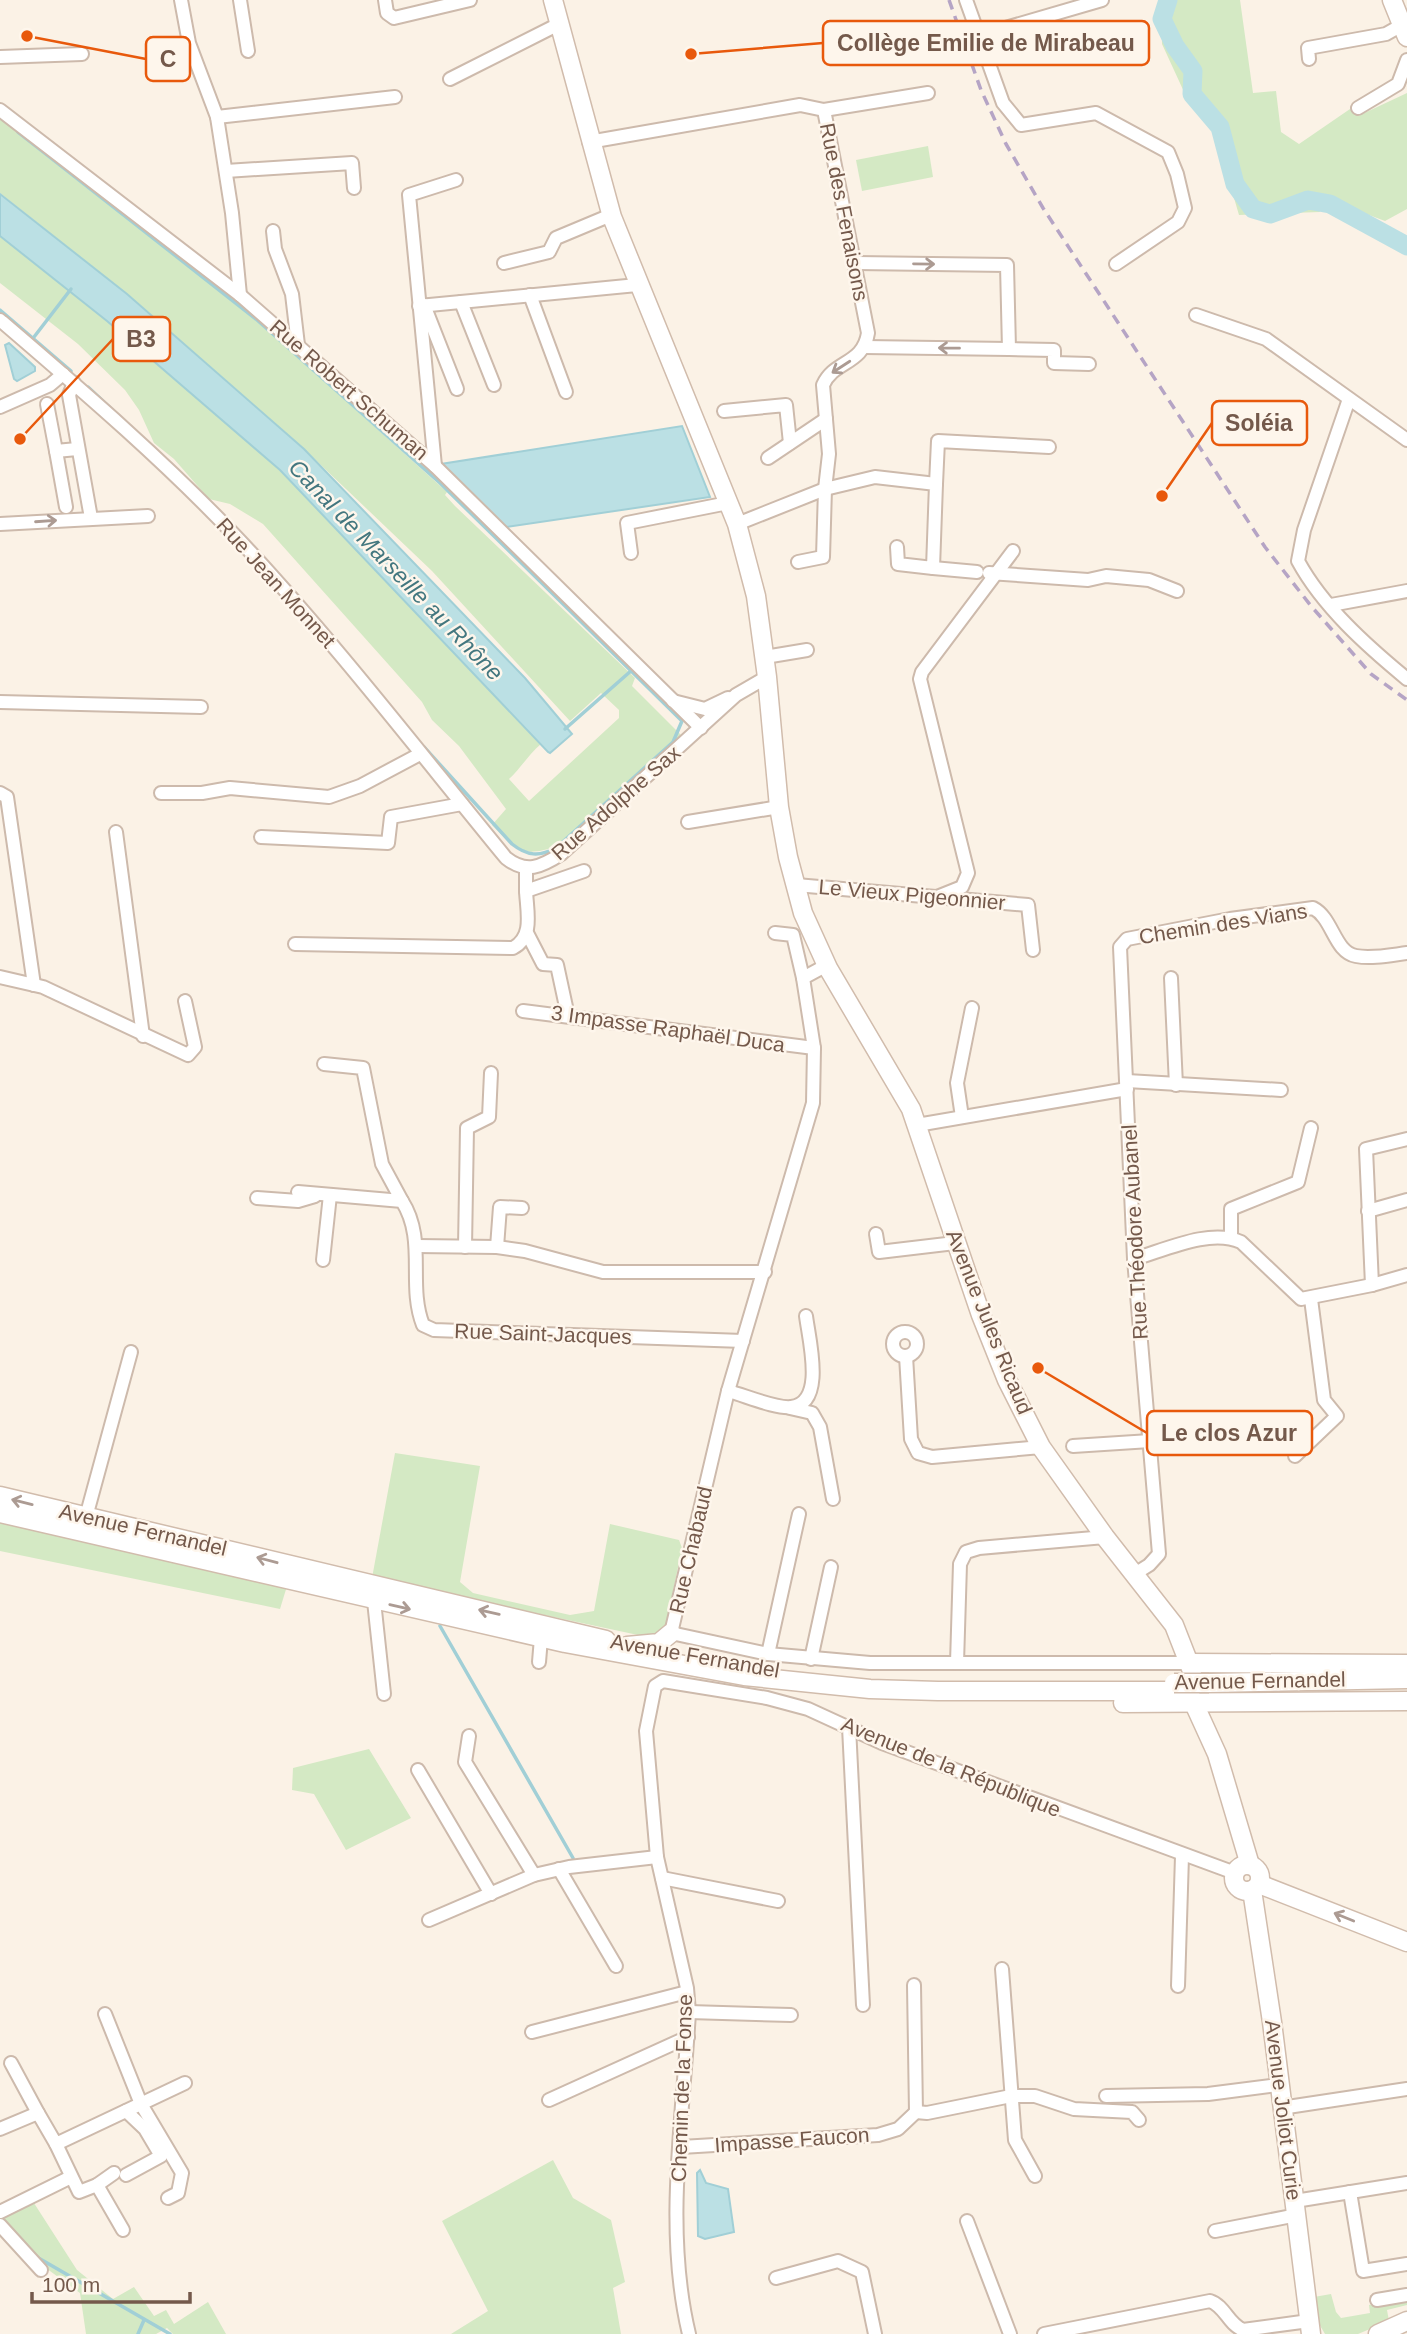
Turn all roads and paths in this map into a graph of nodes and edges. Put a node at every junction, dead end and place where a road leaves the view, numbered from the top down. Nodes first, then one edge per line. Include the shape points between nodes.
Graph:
1 (181, 0) edge
2 (240, 0) edge
3 (385, 0) edge
4 (470, 0) edge
5 (553, 0) edge
6 (966, 0) edge
7 (1102, 0) edge
8 (1392, 0) edge
9 (1087, 2) edge
10 (559, 24) junction
11 (1404, 31) edge
12 (978, 36) junction
13 (248, 51) dead end
14 (82, 54) dead end
15 (0, 57) edge
16 (1309, 59) dead end
17 (1407, 60) edge
18 (450, 79) dead end
19 (928, 93) dead end
20 (396, 97) dead end
21 (1358, 108) dead end
22 (0, 110) edge
23 (824, 110) junction
24 (216, 117) junction
25 (589, 142) junction
26 (226, 171) junction
27 (456, 180) dead end
28 (354, 188) dead end
29 (611, 215) junction
30 (273, 231) dead end
31 (504, 263) dead end
32 (856, 263) junction
33 (1116, 264) dead end
34 (637, 285) junction
35 (240, 295) junction
36 (530, 295) junction
37 (461, 302) junction
38 (422, 305) junction
39 (1196, 315) dead end
40 (0, 320) edge
41 (298, 345) junction
42 (866, 347) junction
43 (1009, 349) junction
44 (1089, 364) dead end
45 (63, 374) junction
46 (74, 383) junction
47 (494, 384) dead end
48 (457, 389) dead end
49 (566, 392) dead end
50 (1349, 399) junction
51 (47, 404) dead end
52 (0, 407) edge
53 (724, 411) dead end
54 (826, 419) junction
55 (1407, 440) edge
56 (790, 443) junction
57 (1049, 447) dead end
58 (77, 449) junction
59 (56, 451) junction
60 (768, 458) dead end
61 (435, 466) junction
62 (936, 484) junction
63 (824, 489) junction
64 (728, 503) junction
65 (65, 507) dead end
66 (148, 516) dead end
67 (91, 518) junction
68 (0, 524) edge
69 (737, 524) junction
70 (897, 547) dead end
71 (1013, 551) dead end
72 (631, 553) dead end
73 (798, 562) dead end
74 (933, 568) junction
75 (988, 573) junction
76 (1177, 591) dead end
77 (1407, 591) edge
78 (1331, 605) junction
79 (807, 650) dead end
80 (765, 657) junction
81 (767, 677) junction
82 (1407, 679) edge
83 (672, 701) junction
84 (0, 702) edge
85 (201, 707) dead end
86 (704, 720) junction
87 (419, 754) junction
88 (0, 793) edge
89 (161, 793) dead end
90 (462, 804) junction
91 (779, 807) junction
92 (688, 822) dead end
93 (116, 832) dead end
94 (261, 837) dead end
95 (526, 869) junction
96 (584, 871) dead end
97 (796, 885) junction
98 (526, 891) junction
99 (937, 897) junction
100 (527, 933) junction
101 (775, 933) dead end
102 (295, 944) dead end
103 (1034, 950) dead end
104 (1407, 953) edge
105 (827, 965) junction
106 (0, 977) edge
107 (803, 978) junction
108 (1171, 978) dead end
109 (34, 985) junction
110 (185, 1001) dead end
111 (972, 1008) dead end
112 (523, 1011) dead end
113 (568, 1016) junction
114 (143, 1036) junction
115 (814, 1048) junction
116 (324, 1064) dead end
117 (491, 1073) dead end
118 (1127, 1085) junction
119 (1176, 1085) junction
120 (1281, 1090) dead end
121 (962, 1117) junction
122 (918, 1125) junction
123 (1311, 1128) dead end
124 (1407, 1139) edge
125 (473, 1180) dead end
126 (298, 1192) dead end
127 (325, 1195) junction
128 (257, 1198) dead end
129 (1407, 1200) edge
130 (402, 1201) junction
131 (522, 1208) dead end
132 (1368, 1211) junction
133 (876, 1234) dead end
134 (1231, 1238) junction
135 (955, 1243) junction
136 (417, 1246) junction
137 (468, 1247) junction
138 (497, 1247) junction
139 (323, 1259) dead end
140 (1135, 1259) junction
141 (765, 1272) junction
142 (1407, 1275) edge
143 (1372, 1285) junction
144 (1311, 1299) junction
145 (806, 1316) dead end
146 (743, 1341) junction
147 (131, 1352) dead end
148 (906, 1356) dead end
149 (728, 1391) junction
150 (790, 1408) junction
151 (1150, 1441) junction
152 (1073, 1446) dead end
153 (1041, 1447) junction
154 (1295, 1456) dead end
155 (0, 1496) edge
156 (833, 1499) dead end
157 (0, 1513) edge
158 (799, 1514) dead end
159 (86, 1517) junction
160 (1105, 1537) junction
161 (831, 1567) dead end
162 (1133, 1574) junction
163 (374, 1601) junction
164 (671, 1633) junction
165 (541, 1638) junction
166 (627, 1646) junction
167 (768, 1654) junction
168 (811, 1659) junction
169 (539, 1662) dead end
170 (957, 1663) junction
171 (1407, 1664) edge
172 (1407, 1679) edge
173 (663, 1681) joint
174 (1192, 1685) junction
175 (1407, 1690) edge
176 (384, 1694) dead end
177 (1407, 1702) edge
178 (849, 1727) junction
179 (469, 1736) dead end
180 (418, 1770) dead end
181 (1182, 1856) junction
182 (657, 1857) junction
183 (559, 1869) junction
184 (1242, 1869) junction
185 (534, 1875) junction
186 (662, 1878) junction
187 (1256, 1887) junction
188 (491, 1894) junction
189 (778, 1901) dead end
190 (429, 1920) dead end
191 (1407, 1942) edge
192 (616, 1966) dead end
193 (1002, 1969) dead end
194 (914, 1984) dead end
195 (1178, 1986) dead end
196 (687, 1992) junction
197 (863, 2005) dead end
198 (689, 2012) junction
199 (104, 2014) dead end
200 (791, 2015) dead end
201 (531, 2032) dead end
202 (688, 2037) junction
203 (11, 2063) dead end
204 (185, 2083) dead end
205 (1278, 2085) junction
206 (1407, 2089) edge
207 (1011, 2096) junction
208 (1107, 2096) dead end
209 (549, 2100) dead end
210 (141, 2104) junction
211 (1281, 2109) junction
212 (127, 2111) junction
213 (916, 2112) junction
214 (38, 2113) junction
215 (1139, 2120) dead end
216 (0, 2129) edge
217 (56, 2144) junction
218 (681, 2147) junction
219 (1035, 2176) dead end
220 (71, 2177) junction
221 (1407, 2183) edge
222 (97, 2185) junction
223 (1350, 2192) junction
224 (168, 2198) dead end
225 (1296, 2208) junction
226 (0, 2212) edge
227 (967, 2221) dead end
228 (0, 2225) edge
229 (123, 2230) dead end
230 (1215, 2231) dead end
231 (1407, 2264) edge
232 (41, 2270) dead end
233 (776, 2278) dead end
234 (1407, 2295) edge
235 (1377, 2300) dead end
236 (1407, 2323) edge
237 (1311, 2330) edge
238 (689, 2334) edge
239 (875, 2334) edge
240 (1010, 2334) edge
241 (1044, 2334) edge
242 (1378, 2334) edge
243 (1395, 2334) edge

1 - 24 street via 189,43
2 - 13 street
3 - 4 street via 387,13 394,18
5 - 10 main road, Avenue Jules Ricaud
6 - 12 street
7 - 9 street
8 - 11 main road
9 - 12 street
10 - 18 street
10 - 25 main road, Avenue Jules Ricaud
11 - 16 street via 1308,48
12 - 33 street via 1003,103 1021,125 1096,113 1168,152 1185,208 1178,222
14 - 15 street
17 - 21 street via 1398,83
19 - 23 street
20 - 24 street
22 - 35 street, Rue Robert Schuman
23 - 25 street, Rue des Fenaisons via 800,105
23 - 32 street, Rue des Fenaisons
24 - 26 street
25 - 29 main road, Avenue Jules Ricaud
26 - 28 street via 352,163
26 - 35 street
27 - 38 street via 410,195
29 - 31 street via 556,238 549,252
29 - 34 main road, Avenue Jules Ricaud
30 - 41 street via 292,294
32 - 42 street, Rue des Fenaisons via 868,333
32 -> 43 street via 1007,265
34 - 36 street
34 - 64 main road, Avenue Jules Ricaud
35 - 41 street, Rue Robert Schuman
36 - 37 street
36 - 49 street
37 - 38 street
37 - 47 street
38 - 48 street
38 - 61 street
39 - 50 street via 1266,339
40 - 45 street, Rue Jean Monnet
41 - 61 street, Rue Robert Schuman
43 -> 42 street
42 -> 54 street via 827,376 823,384
43 - 44 street via 1054,350 1054,363
45 - 46 street, Rue Jean Monnet
45 - 52 street via 50,385
46 - 58 street via 69,392
46 - 87 street, Rue Jean Monnet via 135,436 241,542 333,645
50 - 55 street
50 - 78 street via 1304,530 1298,561
51 - 59 street
53 - 56 street via 786,405
54 - 56 street
54 - 63 street via 829,454
56 - 60 street
57 - 62 street via 938,441
58 - 59 street
58 - 67 street
59 - 65 street
61 - 83 street, Rue Robert Schuman
62 - 63 street via 876,477
62 - 74 street
63 - 69 street
63 - 73 street via 823,557
64 - 69 main road, Avenue Jules Ricaud
64 - 72 street via 627,523
66 - 67 street
68 -> 67 street
69 - 80 main road, Avenue Jules Ricaud via 756,596
70 - 74 street via 898,564
71 - 75 street
74 - 75 street
75 - 76 street via 1149,580
75 - 99 street via 920,679 968,873 962,887
77 - 78 street
78 - 82 street
79 - 80 street
80 - 81 main road, Avenue Jules Ricaud
81 - 86 street, Rue Adolphe Sax
81 - 91 main road, Avenue Jules Ricaud
83 - 86 street
83 - 86 street, Rue Robert Schuman
84 - 85 street
86 - 95 street, Rue Adolphe Sax via 561,854 542,866
87 - 89 street via 329,797 230,788
87 - 90 street, Rue Jean Monnet
88 - 109 street via 8,797
90 - 94 street via 391,817 388,843
90 - 95 street, Rue Jean Monnet via 506,858
91 - 92 street
91 - 97 main road, Avenue Jules Ricaud
93 - 114 street
95 - 98 street, Rue Adolphe Sax
96 - 98 street, Rue Adolphe Sax
97 - 99 street, Le Vieux Pigeonnier
97 - 105 main road, Avenue Jules Ricaud via 803,913
98 - 100 street
99 - 103 street, Le Vieux Pigeonnier via 1028,905
100 - 102 street via 523,943 513,948
100 - 113 street via 543,964 557,965
101 - 107 street, Rue Chabaud via 793,935
104 - 118 street, Chemin des Vians via 1353,956 1342,948 1322,913 1313,908 1127,939 1120,947
105 - 107 street
105 - 122 main road, Avenue Jules Ricaud
106 - 109 street
107 - 115 street, Rue Chabaud
108 - 119 street
109 - 114 street
110 - 114 street via 193,1052 179,1053
111 - 121 street via 957,1083
112 - 113 street, 3 Impasse Raphaël Duca
113 - 115 street, 3 Impasse Raphaël Duca
115 - 141 street, Rue Chabaud via 813,1103
116 - 130 street via 363,1068 382,1164
117 - 137 street via 489,1117 467,1128
118 - 119 street
118 - 121 street
118 - 140 street, Rue Théodore Aubanel
119 - 120 street
121 - 122 street
122 - 135 main road, Avenue Jules Ricaud
123 - 134 street via 1298,1182 1231,1209
124 - 132 street via 1366,1149
125 - 137 street
126 - 127 street
127 - 128 street via 298,1201
127 - 130 street
127 - 139 street
129 - 132 street
130 - 136 street via 412,1217
131 - 138 street via 500,1206
132 - 143 street
133 - 135 street via 879,1252
134 - 140 street via 1207,1238
134 - 144 street via 1241,1242 1291,1292
135 - 153 main road, Avenue Jules Ricaud via 1007,1380
136 - 137 street
136 - 146 street, Rue Saint-Jacques via 418,1311 423,1325 434,1329
137 - 138 street
138 - 141 street via 603,1272
140 - 151 street, Rue Théodore Aubanel
141 - 146 street, Rue Chabaud
142 - 143 street
143 - 144 street
144 - 154 street via 1324,1399 1337,1416
145 - 150 street via 811,1394 804,1404
146 - 149 street, Rue Chabaud
147 - 159 street
148 - 153 street via 911,1439 918,1452 932,1457
149 - 150 street
149 - 164 street, Rue Chabaud
150 - 156 street via 812,1413 820,1427
151 - 152 street
151 - 162 street, Rue Théodore Aubanel via 1159,1554
153 - 160 main road, Avenue Jules Ricaud
159 -> 155 main road, Avenue Fernandel
157 - 163 main road, Avenue Fernandel
158 - 167 street
166 -> 159 main road, Avenue Fernandel
160 - 162 main road, Avenue Jules Ricaud
160 - 170 street via 966,1552 960,1564
161 - 168 street
162 - 174 main road, Avenue Jules Ricaud via 1174,1625
163 -> 165 main road, Avenue Fernandel
163 - 176 street
164 - 166 main road via 659,1643
164 - 167 street, Rue Chabaud
165 - 169 street
165 - 174 main road, Avenue Fernandel via 690,1668 799,1683 938,1691
166 - 174 main road, Avenue Fernandel via 840,1678
167 - 168 street, Rue Chabaud
168 - 170 street, Rue Chabaud
170 - 174 street, Rue Chabaud
171 - 174 main road
172 - 174 main road, Avenue Fernandel
173 - 178 street, Avenue de la République via 767,1698
173 - 182 street, Chemin de la Fonse via 655,1686 646,1731
174 - 175 main road, Avenue Fernandel
174 - 177 main road
174 - 184 main road, Avenue Jules Ricaud via 1212,1742
178 - 181 street, Avenue de la République
178 - 197 street
179 - 185 street via 464,1762
180 - 188 street
181 - 184 street, Avenue de la République
181 - 195 street
182 - 183 street
182 - 186 street, Chemin de la Fonse
183 - 185 street
183 - 192 street
184 - 187 main road, Avenue Joliot Curie via 1258,1870
185 - 188 street
186 - 189 street
186 - 196 street, Chemin de la Fonse
191 -> 187 main road
187 - 205 main road, Avenue Joliot Curie
188 - 190 street
193 - 207 street
194 - 213 street
196 - 198 street, Chemin de la Fonse
196 - 201 street
198 - 200 street
198 - 202 street, Chemin de la Fonse
199 - 210 street
202 - 209 street
202 - 218 street, Chemin de la Fonse
203 - 214 street
204 - 210 street
205 - 208 street via 1208,2094
205 - 211 main road, Avenue Joliot Curie
206 - 211 street
207 - 213 street
207 - 215 street via 1035,2096 1074,2109 1132,2112
207 - 219 street via 1015,2140
210 - 212 street
210 - 224 street via 182,2173 178,2193
211 - 225 main road, Avenue Joliot Curie
212 - 217 street
212 - 222 street via 145,2129 161,2156
213 - 218 street, Impasse Faucon via 898,2129 878,2136
214 - 216 street
214 - 217 street
217 - 220 street
218 - 238 street, Chemin de la Fonse via 675,2247
220 - 222 street via 79,2192
220 - 226 street
221 - 223 street
222 - 229 street
223 - 225 street
223 - 231 street via 1363,2271
225 - 230 street
225 - 237 main road, Avenue Joliot Curie
227 - 240 street
228 - 232 street
233 - 239 street via 838,2260 862,2272
234 - 235 street
236 - 242 main road
236 - 243 main road
237 - 241 street via 1242,2330 1210,2301

